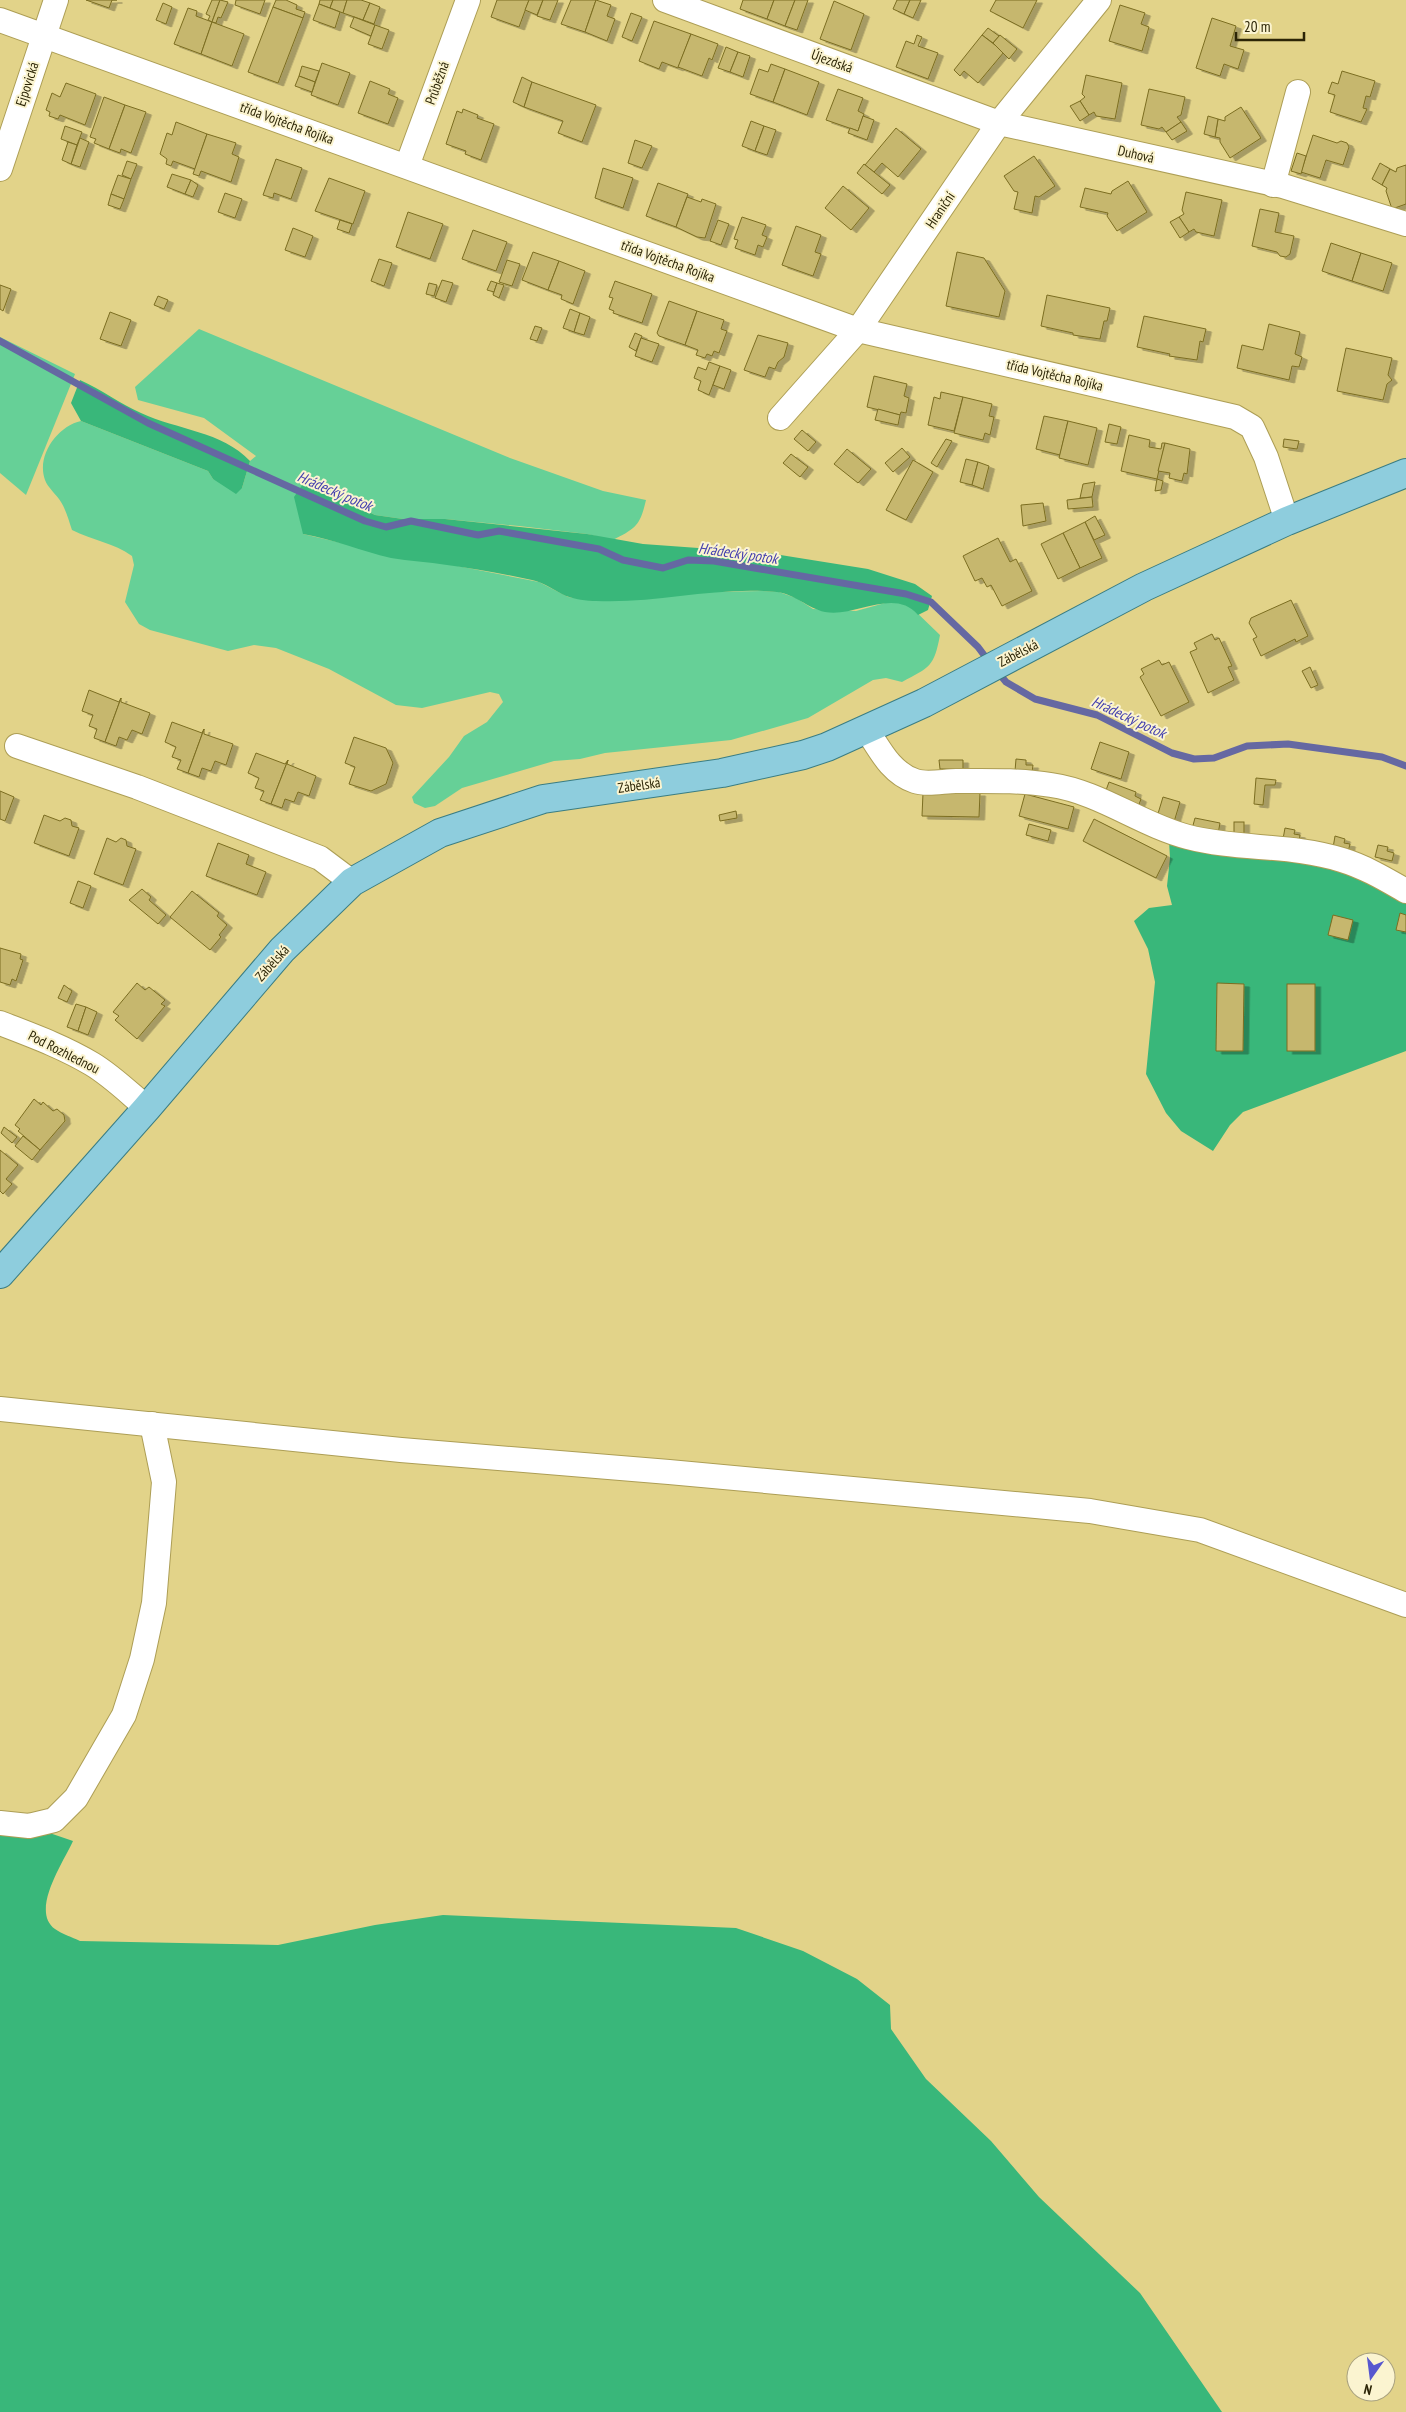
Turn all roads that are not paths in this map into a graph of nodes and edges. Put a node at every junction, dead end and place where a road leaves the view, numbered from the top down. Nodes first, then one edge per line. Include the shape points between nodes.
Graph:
1 (56, 0) edge
2 (468, 0) edge
3 (665, 0) edge
4 (1100, 0) edge
5 (0, 20) edge
6 (43, 35) junction
7 (1298, 92) dead end
8 (999, 123) junction
9 (406, 166) junction
10 (0, 169) edge
11 (1274, 185) junction
12 (1406, 224) edge
13 (858, 330) junction
14 (780, 418) dead end
15 (1406, 473) edge
16 (1287, 521) junction
17 (867, 730) junction
18 (17, 746) dead end
19 (352, 882) junction
20 (1406, 891) edge
21 (0, 1023) edge
22 (147, 1108) junction
23 (0, 1274) edge
24 (0, 1409) edge
25 (152, 1424) junction
26 (1406, 1605) edge
27 (0, 1823) edge

1 - 6 street, Ejpovická
2 - 9 street, Průběžná
3 - 8 street, Újezdská
4 - 8 street, Hraniční
5 - 6 street, třída Vojtěcha Rojíka
6 - 9 street, třída Vojtěcha Rojíka
6 - 10 street, Ejpovická
7 - 11 street
8 - 11 street, Duhová
8 - 13 street, Hraniční
9 - 13 street, třída Vojtěcha Rojíka
11 - 12 street, Duhová
13 - 14 street, Hraniční
13 - 16 street, třída Vojtěcha Rojíka via 1235,417 1252,428 1266,457
15 - 16 main road, Zábělská
16 - 17 main road, Zábělská via 1144,587
17 - 19 main road, Zábělská via 811,752 722,773 544,799 508,809 440,833
17 - 20 street via 895,769 917,782 1002,781 1054,785 1188,837 1341,860
18 - 19 street via 137,787 320,858
19 - 22 main road, Zábělská via 282,950
21 - 22 street, Pod Rozhlednou via 92,1064
22 - 23 main road, Zábělská
24 - 25 street
25 - 26 street via 401,1450 1090,1511 1200,1530
25 - 27 street via 164,1482 154,1603 142,1660 124,1715 76,1798 54,1820 29,1826

